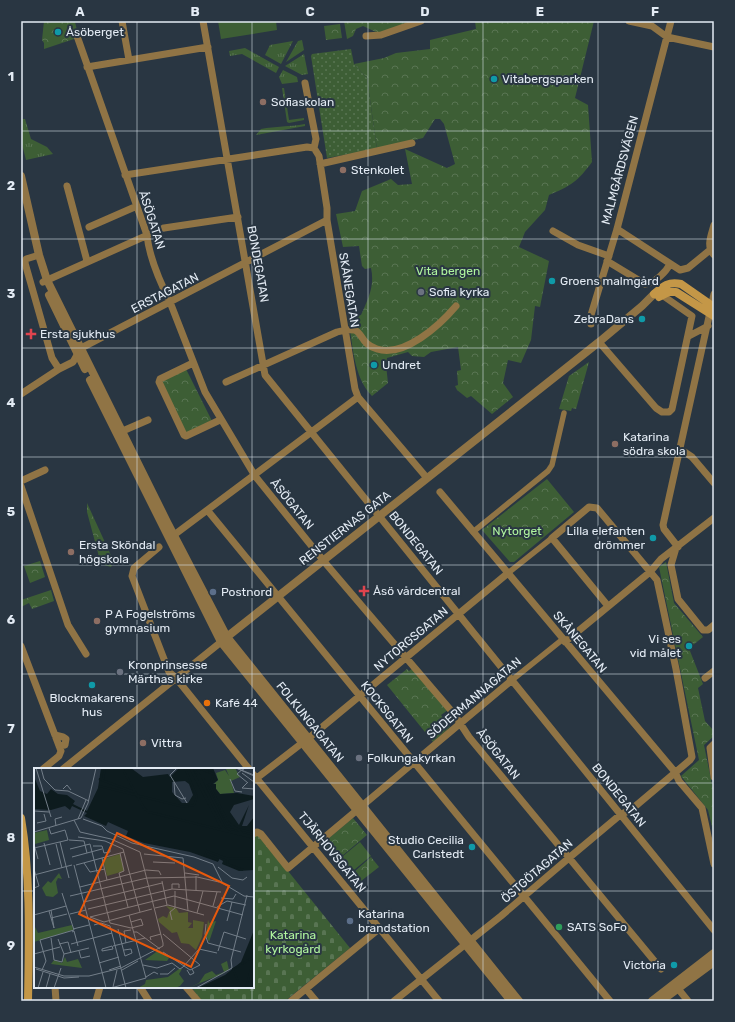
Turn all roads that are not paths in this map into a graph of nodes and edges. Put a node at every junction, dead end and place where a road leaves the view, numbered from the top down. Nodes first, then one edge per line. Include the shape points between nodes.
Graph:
1 (122, 21) edge
2 (203, 21) edge
3 (421, 21) edge
4 (629, 21) edge
5 (671, 21) edge
6 (77, 36) dead end
7 (366, 36) dead end
8 (667, 37) junction
9 (208, 47) junction
10 (714, 47) edge
11 (129, 60) junction
12 (87, 68) junction
13 (306, 83) dead end
14 (412, 143) dead end
15 (314, 148) junction
16 (228, 159) junction
17 (320, 164) junction
18 (125, 175) junction
19 (21, 176) edge
20 (67, 186) dead end
21 (21, 201) edge
22 (137, 206) junction
23 (238, 217) junction
24 (327, 220) junction
25 (714, 225) edge
26 (89, 227) dead end
27 (164, 228) tunnel mouth
28 (617, 229) junction
29 (553, 231) dead end
30 (149, 234) junction
31 (712, 253) edge
32 (36, 256) junction
33 (608, 258) junction
34 (87, 261) junction
35 (246, 263) junction
36 (670, 264) junction
37 (45, 281) junction
38 (714, 294) edge
39 (658, 295) junction
40 (170, 302) junction
41 (456, 306) dead end
42 (712, 310) edge
43 (591, 324) dead end
44 (711, 328) edge
45 (345, 329) junction
46 (689, 336) junction
47 (599, 342) junction
48 (80, 352) junction
49 (193, 363) junction
50 (263, 366) junction
51 (58, 369) junction
52 (226, 382) dead end
53 (21, 394) edge
54 (358, 397) junction
55 (564, 413) dead end
56 (148, 420) dead end
57 (220, 420) junction
58 (119, 433) junction
59 (312, 433) junction
60 (680, 449) junction
61 (45, 470) dead end
62 (255, 476) junction
63 (427, 478) junction
64 (21, 481) edge
65 (714, 483) edge
66 (21, 486) edge
67 (440, 492) dead end
68 (208, 511) junction
69 (379, 516) junction
70 (714, 518) edge
71 (473, 532) junction
72 (174, 535) junction
73 (552, 538) junction
74 (159, 547) dead end
75 (677, 548) junction
76 (323, 560) junction
77 (650, 572) junction
78 (508, 573) junction
79 (278, 596) junction
80 (608, 606) junction
81 (458, 614) junction
82 (714, 625) edge
83 (224, 639) junction
84 (564, 640) junction
85 (21, 646) edge
86 (86, 654) dead end
87 (406, 657) junction
88 (714, 672) edge
89 (176, 678) junction
90 (705, 678) dead end
91 (512, 680) junction
92 (360, 696) junction
93 (461, 723) junction
94 (305, 740) junction
95 (712, 746) edge
96 (414, 763) junction
97 (44, 768) edge
98 (64, 768) edge
99 (248, 768) edge
100 (675, 772) junction
101 (714, 777) edge
102 (254, 778) edge
103 (359, 808) junction
104 (620, 815) junction
105 (21, 818) edge
106 (254, 834) edge
107 (314, 847) junction
108 (570, 857) junction
109 (714, 864) edge
110 (524, 898) junction
111 (380, 928) junction
112 (714, 930) edge
113 (468, 942) junction
114 (714, 953) edge
115 (714, 962) edge
116 (662, 969) dead end
117 (420, 980) junction
118 (676, 986) junction
119 (55, 988) edge
120 (100, 988) edge
121 (141, 988) edge
122 (187, 988) edge
123 (306, 989) junction
124 (28, 1001) edge
125 (56, 1001) edge
126 (96, 1001) edge
127 (149, 1001) edge
128 (198, 1001) edge
129 (291, 1001) edge
130 (316, 1001) edge
131 (394, 1001) edge
132 (439, 1001) edge
133 (511, 1001) edge
134 (519, 1001) edge
135 (610, 1001) edge
136 (652, 1001) edge
137 (661, 1001) edge
138 (688, 1001) edge

1 - 11 street
2 - 9 street, BONDEGATAN
3 - 7 street via 382,35
4 - 8 street via 652,26
5 - 8 street, MALMGÅRDSVÄGEN
6 - 12 street, ÅSÖGATAN
8 - 10 street
8 - 28 street, MALMGÅRDSVÄGEN
9 - 11 street
9 - 16 street, BONDEGATAN
11 - 12 street
12 - 18 street, ÅSÖGATAN
13 - 15 street, SKÅNEGATAN via 316,139
14 - 17 street
15 - 16 street
15 - 17 street, SKÅNEGATAN
16 - 18 street
16 - 23 street, BONDEGATAN
17 - 24 street, SKÅNEGATAN
18 - 22 street, ÅSÖGATAN
19 - 32 street, FOLKUNGAGATAN
20 - 34 street
21 - 32 street, FOLKUNGAGATAN
22 - 26 street
22 - 30 street, ÅSÖGATAN
23 - 27 street
23 - 35 street, BONDEGATAN
24 - 35 street, ERSTAGATAN
24 - 45 street, SKÅNEGATAN
25 - 31 street via 709,245
28 - 33 street, MALMGÅRDSVÄGEN
28 - 36 street
29 - 33 street
30 - 34 street
30 - 40 street, ÅSÖGATAN via 149,248
31 - 36 street via 684,270
32 - 37 street, FOLKUNGAGATAN
32 - 51 street via 25,263 52,358
33 - 36 street via 645,284 661,276
33 - 43 street, MALMGÅRDSVÄGEN via 591,315
34 - 37 street
35 - 40 street, ERSTAGATAN
35 - 50 street, BONDEGATAN
37 - 48 street, FOLKUNGAGATAN
38 - 42 street
39 - 42 main road via 676,292
39 - 42 main road via 667,284 681,284
39 - 46 street via 692,316
39 - 47 street, RENSTIERNAS GATA
40 - 48 street, ERSTAGATAN
40 - 49 street, ÅSÖGATAN
41 - 45 street via 423,336 395,351 376,349 354,328
42 - 44 street
44 - 46 street
44 - 60 street
45 - 50 street
45 - 54 street, SKÅNEGATAN
46 - 47 street via 672,409 665,413 656,408
47 - 63 street, RENSTIERNAS GATA
48 - 51 street, ERSTAGATAN via 73,362
48 - 58 street, FOLKUNGAGATAN
49 - 57 street, ÅSÖGATAN via 204,392
49 - 57 street via 160,379 159,382 184,435
50 - 52 street
50 - 59 street, BONDEGATAN via 267,379
51 - 53 street, ERSTAGATAN
54 - 59 street
54 - 63 street, SKÅNEGATAN
55 - 71 street via 552,466
56 - 58 street
57 - 62 street, ÅSÖGATAN
58 - 72 street, FOLKUNGAGATAN
58 - 83 street, FOLKUNGAGATAN
59 - 62 street
59 - 69 street, BONDEGATAN
60 - 65 street via 692,457
60 - 75 street via 663,525
61 - 64 street
62 - 68 street
62 - 76 street, ÅSÖGATAN
63 - 69 street, RENSTIERNAS GATA
66 - 86 street via 68,625
67 - 71 street, SKÅNEGATAN
68 - 72 street
68 - 79 street, KOCKSGATAN
69 - 76 street, RENSTIERNAS GATA
69 - 81 street, BONDEGATAN
70 - 75 street, SÖDERMANNAGATAN
71 - 78 street, SKÅNEGATAN
72 - 83 street, FOLKUNGAGATAN
73 - 77 street via 594,506
73 - 78 street
73 - 80 street
74 - 89 street via 134,568 132,576 169,672
75 - 77 street, SÖDERMANNAGATAN via 653,566
75 - 82 street via 671,565 678,599 703,630 708,630
76 - 79 street, RENSTIERNAS GATA
76 - 87 street, ÅSÖGATAN
77 - 80 street, SÖDERMANNAGATAN
77 - 100 street, ÖSTGÖTAGATAN via 657,580 692,756
78 - 81 street, NYTORGSGATAN
78 - 84 street, SKÅNEGATAN
79 - 83 street, RENSTIERNAS GATA
79 - 92 street, KOCKSGATAN
80 - 84 street, SÖDERMANNAGATAN
81 - 87 street, NYTORGSGATAN
81 - 91 street, BONDEGATAN
83 - 89 street, RENSTIERNAS GATA
83 - 94 street, FOLKUNGAGATAN
84 - 91 street, SÖDERMANNAGATAN
84 - 100 street, SKÅNEGATAN
85 - 97 street via 55,735 66,739 65,745 59,746 59,756
87 - 92 street, NYTORGSGATAN
87 - 93 street, ÅSÖGATAN
88 - 90 street
89 - 98 street, RENSTIERNAS GATA
89 - 99 street
91 - 93 street, SÖDERMANNAGATAN
91 - 104 street, BONDEGATAN
92 - 94 street, NYTORGSGATAN
92 - 96 street, KOCKSGATAN
93 - 96 street, SÖDERMANNAGATAN
93 - 108 street, ÅSÖGATAN via 469,737
94 - 102 street, NYTORGSGATAN
94 - 103 street, FOLKUNGAGATAN
95 - 101 street
96 - 103 street, SÖDERMANNAGATAN
96 - 110 street, KOCKSGATAN
100 - 104 street, ÖSTGÖTAGATAN via 628,813
100 - 109 street, SKÅNEGATAN via 702,808
102 - 107 street, TJÄRHOVSGATAN
103 - 107 street, SÖDERMANNAGATAN
103 - 113 street, FOLKUNGAGATAN
104 - 108 street, ÖSTGÖTAGATAN
104 - 112 street, BONDEGATAN
105 - 124 main road via 28,879 30,928
106 - 107 street, SÖDERMANNAGATAN via 261,834 288,868
107 - 111 street, TJÄRHOVSGATAN
108 - 110 street, ÖSTGÖTAGATAN
108 - 116 street, ÅSÖGATAN
110 - 113 street, ÖSTGÖTAGATAN
110 - 135 street, KOCKSGATAN
111 - 117 street, TJÄRHOVSGATAN
111 - 123 street
113 - 117 street, ÖSTGÖTAGATAN
113 - 133 street, FOLKUNGAGATAN
113 - 134 street, FOLKUNGAGATAN
114 - 118 street
115 - 118 street
117 - 131 street, ÖSTGÖTAGATAN
117 - 132 street, TJÄRHOVSGATAN
118 - 136 street
118 - 137 street
118 - 138 street
119 - 125 street
120 - 126 street
121 - 127 street
122 - 128 street
123 - 129 street
123 - 130 street

